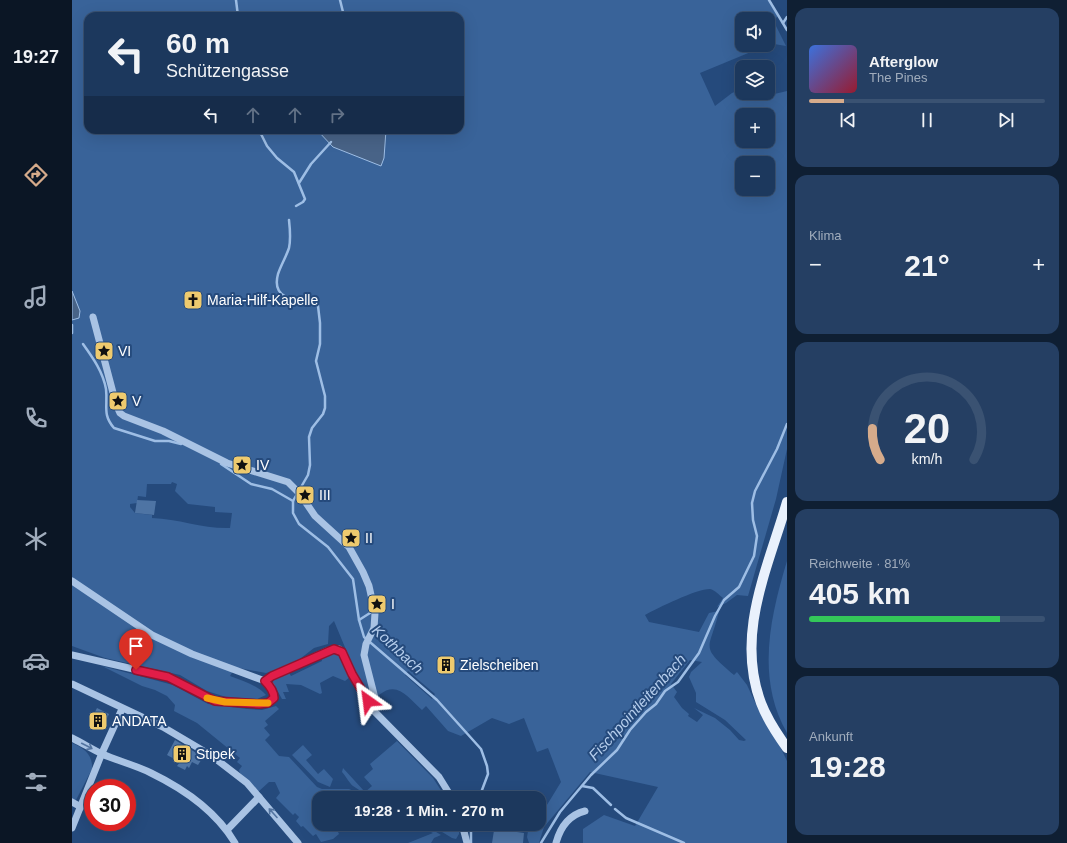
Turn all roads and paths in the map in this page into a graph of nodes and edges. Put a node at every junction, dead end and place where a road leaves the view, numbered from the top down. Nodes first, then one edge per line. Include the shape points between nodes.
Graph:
1 (93, 318) dead end
2 (787, 502) edge
3 (72, 582) edge
4 (72, 655) edge
5 (265, 681) junction
6 (72, 684) edge
7 (122, 709) junction
8 (373, 710) junction
9 (72, 738) edge
10 (787, 748) edge
11 (102, 753) junction
12 (448, 791) edge
13 (259, 797) junction
14 (72, 802) edge
15 (81, 807) junction
16 (585, 811) dead end
17 (72, 828) edge
18 (227, 830) junction
19 (464, 831) edge
20 (235, 843) edge
21 (298, 843) edge
22 (467, 843) edge
23 (556, 843) edge

1 - 8 street via 116,404 122,415 169,434 227,463 281,479 293,486 315,516 352,551 369,586 375,611 374,628 368,641 365,662 376,702
2 - 10 main road via 762,575 756,600 752,646 756,686 761,703
3 - 5 street via 152,635 192,654
4 - 5 street via 168,677 206,698 225,702 259,704 272,701 274,694 271,686
5 - 8 street via 327,651 339,650
6 - 7 street
7 - 11 street
7 - 13 street via 163,727 212,756 247,783
8 - 12 street via 439,777
9 -> 11 street
11 - 15 street
11 - 18 street via 150,772 169,783 200,804
13 - 18 street
21 -> 13 street
14 - 15 street
15 - 17 street
16 - 23 street via 574,816 561,828
18 - 20 street
19 - 22 street

